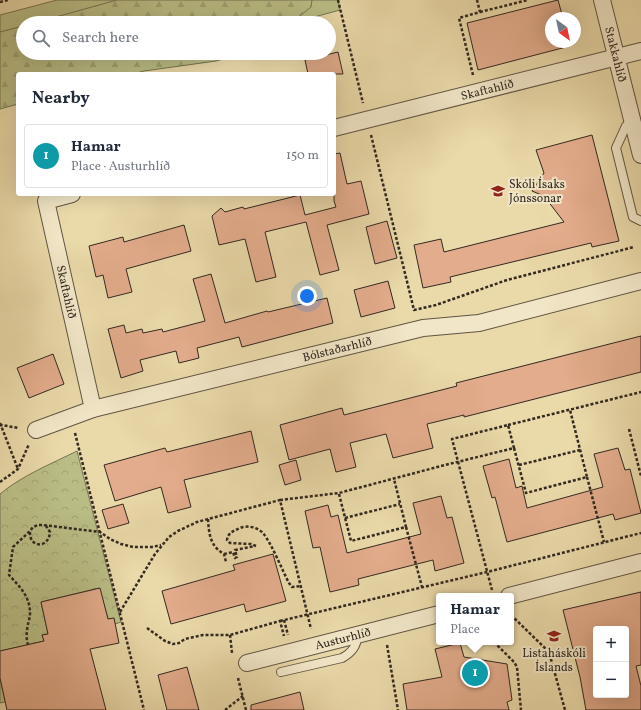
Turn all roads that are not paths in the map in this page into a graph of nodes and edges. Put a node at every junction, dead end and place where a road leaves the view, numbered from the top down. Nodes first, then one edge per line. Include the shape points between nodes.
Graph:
1 (602, 0) edge
2 (641, 51) edge
3 (617, 57) junction
4 (632, 119) junction
5 (336, 128) edge
6 (641, 155) edge
7 (65, 196) edge
8 (641, 221) edge
9 (641, 282) edge
10 (93, 409) junction
11 (36, 430) road end
12 (641, 562) edge
13 (514, 595) edge
14 (436, 615) edge
15 (358, 634) junction
16 (247, 663) dead end
17 (281, 672) dead end

1 - 3 street, Stakkahlíð
2 - 3 street, Skaftahlíð
3 - 4 street, Stakkahlíð
3 - 5 street, Skaftahlíð
4 - 6 street, Stakkahlíð
4 - 8 lane via 616,148 633,217
7 - 10 street, Skaftahlíð via 46,201
9 - 10 street, Bólstaðarhlíð via 479,323 423,328
10 - 11 street, Bólstaðarhlíð
12 - 13 street
14 - 15 street, Austurhlíð
15 - 16 street, Austurhlíð via 289,646
15 - 17 lane via 356,646 342,658

